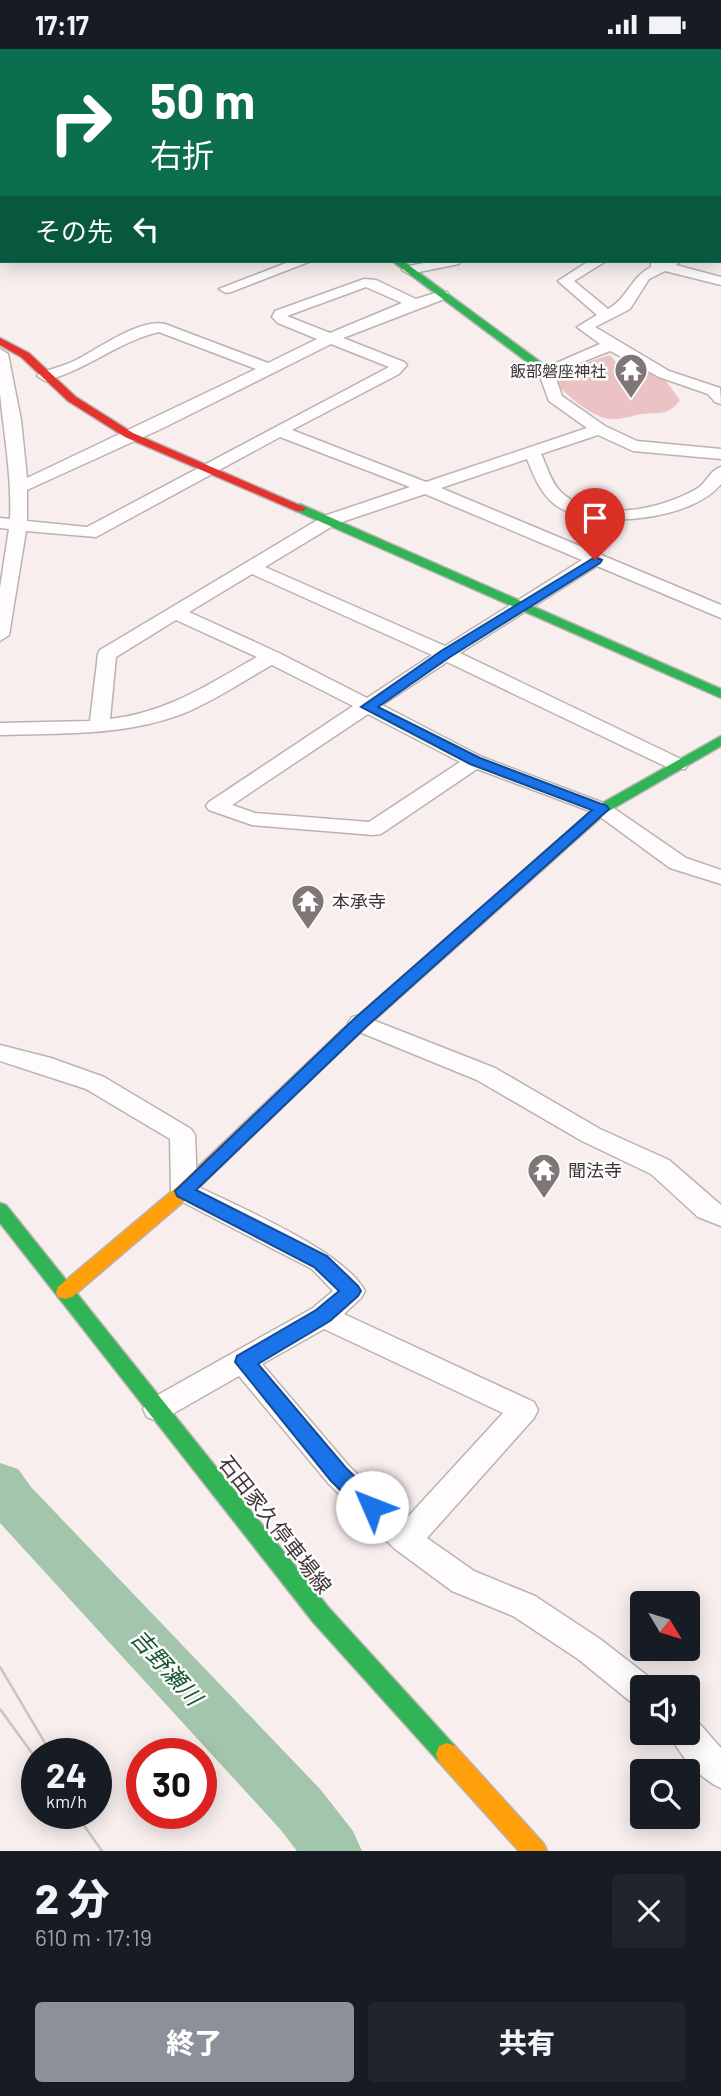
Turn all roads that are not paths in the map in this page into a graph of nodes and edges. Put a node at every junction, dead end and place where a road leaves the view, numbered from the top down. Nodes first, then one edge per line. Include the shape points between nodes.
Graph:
1 (298, 263) edge
2 (428, 263) edge
3 (596, 263) edge
4 (669, 264) edge
5 (403, 265) edge
6 (721, 281) edge
7 (226, 289) dead end
8 (442, 295) junction
9 (414, 303) junction
10 (606, 315) junction
11 (331, 338) junction
12 (0, 341) edge
13 (611, 345) junction
14 (0, 355) edge
15 (268, 368) junction
16 (546, 371) junction
17 (721, 373) edge
18 (45, 376) junction
19 (701, 386) junction
20 (721, 399) edge
21 (599, 429) junction
22 (279, 431) junction
23 (129, 435) junction
24 (532, 451) junction
25 (721, 454) edge
26 (207, 470) junction
27 (721, 472) edge
28 (19, 488) junction
29 (426, 488) junction
30 (330, 520) junction
31 (9, 524) edge
32 (595, 560) junction
33 (250, 567) junction
34 (523, 606) junction
35 (721, 612) edge
36 (178, 614) junction
37 (0, 635) edge
38 (446, 654) junction
39 (272, 657) junction
40 (721, 694) edge
41 (368, 707) junction
42 (99, 725) junction
43 (0, 729) edge
44 (721, 740) edge
45 (475, 761) junction
46 (678, 765) junction
47 (602, 809) junction
48 (721, 877) edge
49 (360, 1023) junction
50 (0, 1053) edge
51 (184, 1191) junction
52 (0, 1210) edge
53 (721, 1216) edge
54 (65, 1292) junction
55 (323, 1316) junction
56 (244, 1362) junction
57 (157, 1409) junction
58 (406, 1540) junction
59 (630, 1681) edge
60 (697, 1745) edge
61 (721, 1772) edge
62 (535, 1851) edge

1 - 7 street
2 - 5 street
3 - 10 street via 565,281
4 - 6 street
4 - 10 street via 643,276 625,306
5 - 8 street
8 - 9 street
8 - 16 street
9 - 11 street
9 - 11 street via 364,283 278,317
10 - 13 street via 584,327
11 - 15 street
11 - 22 street via 397,362 398,368
12 - 18 street via 24,355
13 - 16 street
13 - 19 street via 664,374
14 - 28 street via 14,425
15 - 18 street via 160,327 139,332 78,365
15 - 23 street
16 - 21 street via 555,398
17 - 19 street
18 - 23 street
19 - 20 street
21 - 24 street
21 - 25 street via 633,446
22 - 26 street
22 - 29 street
23 - 26 street
23 - 28 street
24 - 27 street via 553,494 598,516 670,506 706,491
24 - 29 street
26 - 30 street
26 - 31 street via 90,533
28 - 31 street
29 - 30 street
29 - 32 street
30 - 33 street
30 - 34 street
31 - 37 street
32 - 34 street
32 - 35 street
33 - 36 street
33 - 38 street
34 - 38 street
34 - 40 street
36 - 39 street
36 - 42 street via 107,654
38 - 41 street
38 - 46 street
39 - 41 street
39 - 42 street via 177,709
41 - 45 street
41 - 45 street via 216,806 252,819 373,829
42 - 43 street
44 - 46 street
45 - 47 street
46 - 47 street
47 - 48 street via 678,863
47 - 49 street
49 - 51 street
49 - 53 street via 486,1074 591,1135 660,1167 707,1210
50 - 51 street via 95,1083 181,1135
51 - 54 street
51 - 55 street via 321,1262 351,1291
52 - 54 street, 石田家久停車場線
54 - 57 street, 石田家久停車場線
55 - 56 street
55 - 58 street via 524,1410
56 - 57 street
56 - 58 street via 339,1475
57 - 62 street, 石田家久停車場線 via 321,1615
58 - 59 street via 463,1581 524,1606
60 - 61 street

